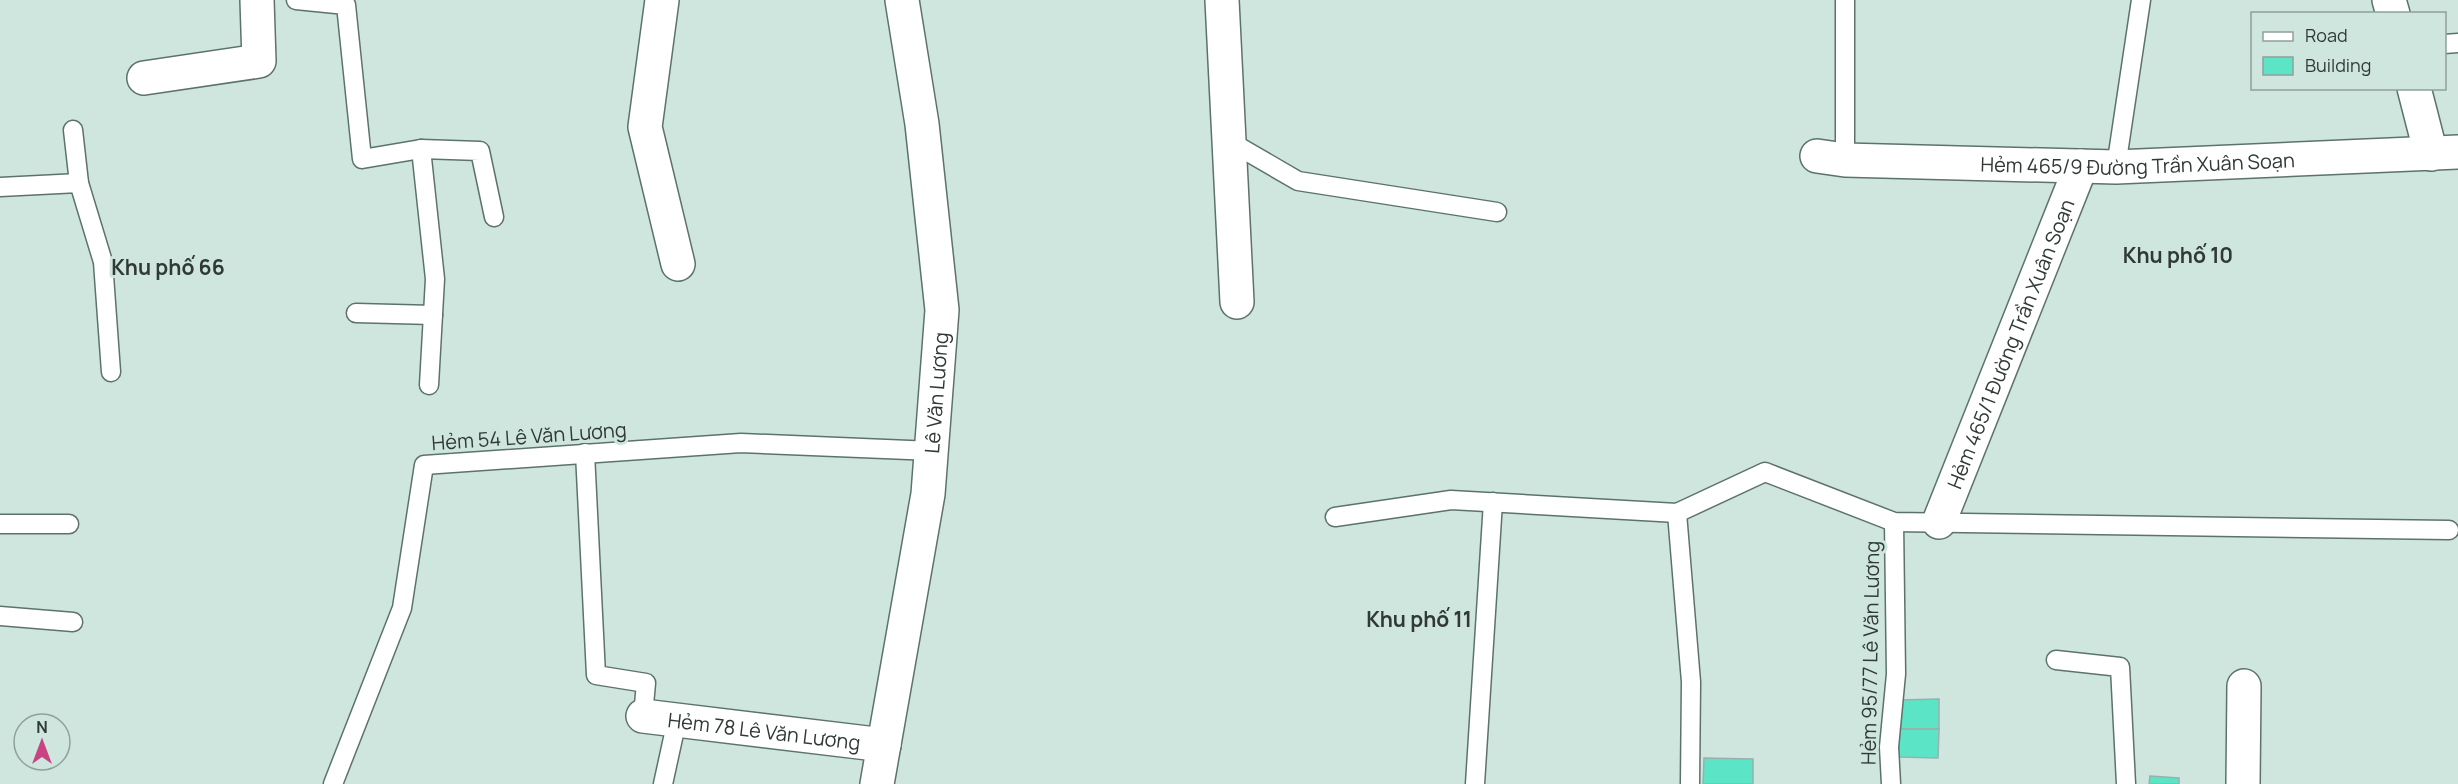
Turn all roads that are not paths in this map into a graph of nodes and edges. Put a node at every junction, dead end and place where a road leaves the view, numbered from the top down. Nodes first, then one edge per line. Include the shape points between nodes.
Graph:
1 (257, 0) edge
2 (296, 0) edge
3 (662, 0) edge
4 (902, 0) edge
5 (1222, 0) edge
6 (1845, 0) edge
7 (2141, 0) edge
8 (144, 78) dead end
9 (2415, 90) edge
10 (73, 130) dead end
11 (1229, 141) junction
12 (421, 149) junction
13 (2445, 153) edge
14 (1831, 158) joint
15 (2081, 166) junction
16 (2116, 167) junction
17 (79, 183) junction
18 (0, 187) edge
19 (1497, 212) dead end
20 (494, 217) dead end
21 (678, 264) dead end
22 (1237, 302) dead end
23 (356, 313) dead end
24 (433, 315) junction
25 (111, 372) dead end
26 (429, 385) dead end
27 (933, 451) junction
28 (585, 453) junction
29 (1493, 502) junction
30 (1677, 513) junction
31 (1335, 517) dead end
32 (1894, 522) junction
33 (1939, 522) junction
34 (0, 524) edge
35 (69, 524) dead end
36 (2449, 530) dead end
37 (0, 616) edge
38 (73, 622) dead end
39 (2056, 660) dead end
40 (2244, 686) dead end
41 (643, 716) joint
42 (677, 720) junction
43 (884, 745) junction
44 (333, 784) edge
45 (663, 784) edge
46 (877, 784) edge
47 (1475, 784) edge
48 (1690, 784) edge
49 (1892, 784) edge
50 (2126, 784) edge
51 (2243, 784) edge

1 - 8 street via 259,61
2 - 12 lane via 346,5 362,159
3 - 21 street via 645,127
4 - 27 street, Lê Văn Lương via 922,124 942,310
5 - 11 street
6 - 14 lane
7 - 16 lane
9 - 13 street
10 - 17 lane
11 - 19 lane via 1298,181
11 - 22 street
12 - 20 lane via 480,151
12 - 24 lane via 435,279
13 - 16 street, Hẻm 465/9 Đường Trần Xuân Soạn
14 - 15 street, Hẻm 465/9 Đường Trần Xuân Soạn
15 - 16 street, Hẻm 465/9 Đường Trần Xuân Soạn
15 - 33 street, Hẻm 465/1 Đường Trần Xuân Soạn
17 - 18 lane
17 - 25 lane via 103,262
23 - 24 lane
24 - 26 lane
27 - 28 lane, Hẻm 54 Lê Văn Lương via 741,443
27 - 43 street, Lê Văn Lương
28 - 41 lane via 596,675 646,683
28 - 44 lane, Hẻm 54 Lê Văn Lương via 424,465 402,608
29 - 30 lane
29 - 31 lane via 1451,500
29 - 47 lane
30 - 32 lane via 1765,472
30 - 48 lane via 1690,681
32 - 33 lane
32 - 49 lane, Hẻm 95/77 Lê Văn Lương via 1896,674 1889,747
33 - 36 lane
34 - 35 lane
37 - 38 lane
39 - 50 lane via 2120,667
40 - 51 street
41 - 42 street, Hẻm 78 Lê Văn Lương
42 - 43 street, Hẻm 78 Lê Văn Lương
42 - 45 lane
43 - 46 street, Lê Văn Lương

